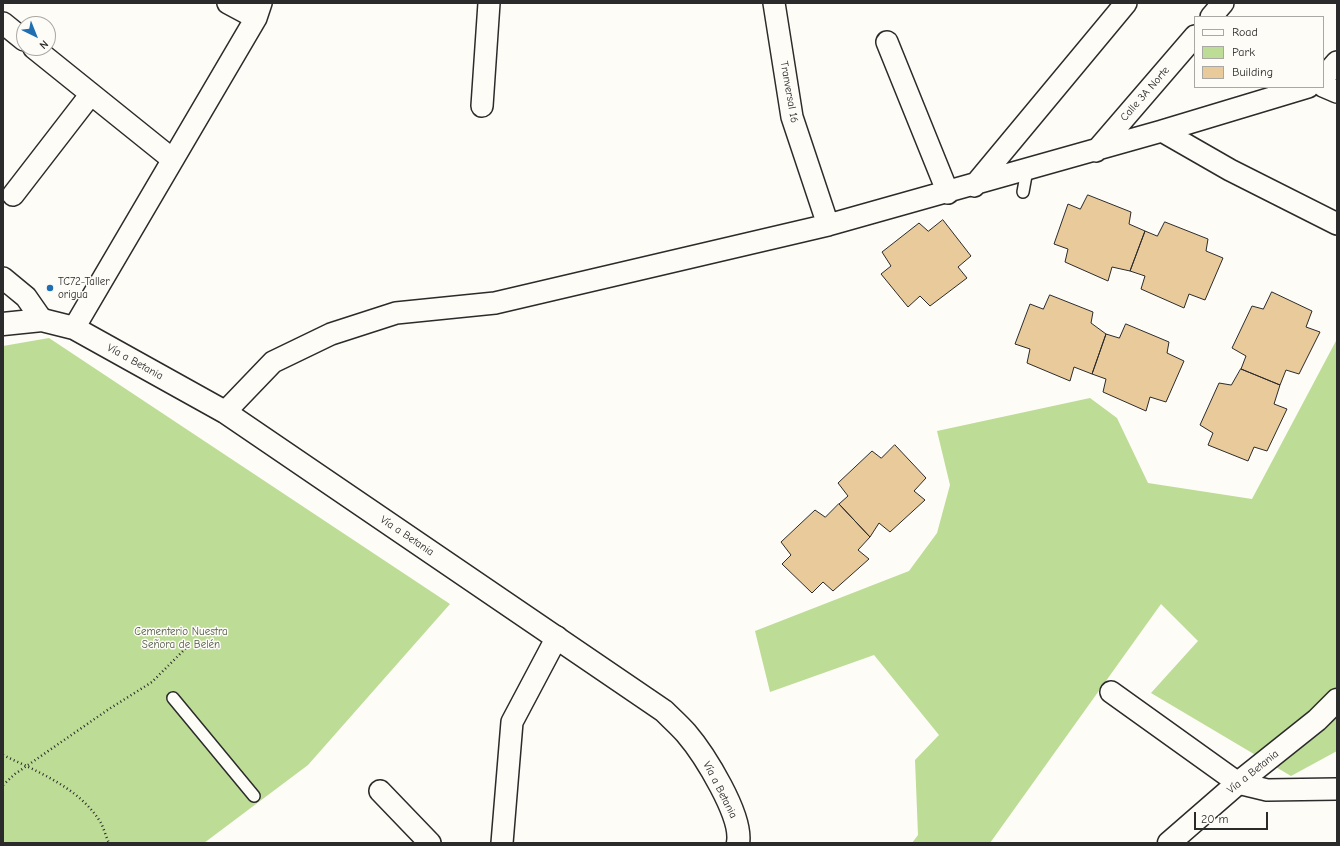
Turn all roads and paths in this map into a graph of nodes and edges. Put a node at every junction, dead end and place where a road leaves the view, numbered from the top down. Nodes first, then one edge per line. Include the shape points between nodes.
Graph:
1 (228, 3) edge
2 (489, 3) edge
3 (774, 3) edge
4 (1126, 3) edge
5 (1223, 3) edge
6 (258, 10) edge
7 (1212, 16) edge
8 (3, 23) edge
9 (16, 34) edge
10 (1194, 37) edge
11 (887, 42) dead end
12 (44, 56) edge
13 (1337, 62) edge
14 (1324, 77) edge
15 (1324, 86) edge
16 (1305, 88) edge
17 (1337, 92) edge
18 (91, 94) junction
19 (482, 106) dead end
20 (1162, 131) junction
21 (1096, 151) junction
22 (172, 159) junction
23 (1027, 170) junction
24 (974, 186) junction
25 (1023, 192) dead end
26 (948, 193) junction
27 (13, 196) dead end
28 (1337, 224) edge
29 (828, 225) junction
30 (3, 278) edge
31 (42, 320) junction
32 (3, 324) edge
33 (74, 328) junction
34 (225, 412) junction
35 (557, 637) junction
36 (186, 648) dead end
37 (1111, 692) dead end
38 (173, 698) dead end
39 (1337, 700) edge
40 (3, 755) edge
41 (1238, 783) junction
42 (3, 785) edge
43 (1337, 789) edge
44 (380, 791) dead end
45 (254, 796) dead end
46 (109, 843) edge
47 (430, 843) edge
48 (502, 843) edge
49 (738, 843) edge
50 (1169, 843) edge

1 - 6 street
2 - 19 street
3 - 29 street, Tranversal 16 via 792,118
4 - 24 street
5 - 7 street
6 - 22 street
8 - 9 street
10 - 21 street, Calle 3A Norte
11 - 26 street
12 - 18 street
13 - 14 street
15 - 17 street
16 - 20 street
18 - 22 street
18 - 27 street
20 - 21 street
20 - 28 street via 1230,170
21 - 23 street
22 - 33 street
23 - 24 street
23 - 25 lane
24 - 26 street
26 - 29 street
29 - 34 street via 495,303 396,313 331,334 273,362
30 - 31 street via 26,297
31 - 32 street, Vía a Betania
31 - 33 street, Vía a Betania
33 - 34 street, Vía a Betania
34 - 35 street, Vía a Betania
35 - 48 street via 512,722
35 - 49 street, Vía a Betania via 664,711 686,733 710,767 735,816
36 - 42 path via 152,682 109,709
37 - 41 street
38 - 45 lane
39 - 41 street, Vía a Betania via 1317,720
40 - 46 path via 50,778 81,798 101,823
41 - 43 street via 1267,790
41 - 50 street, Vía a Betania
44 - 47 street

